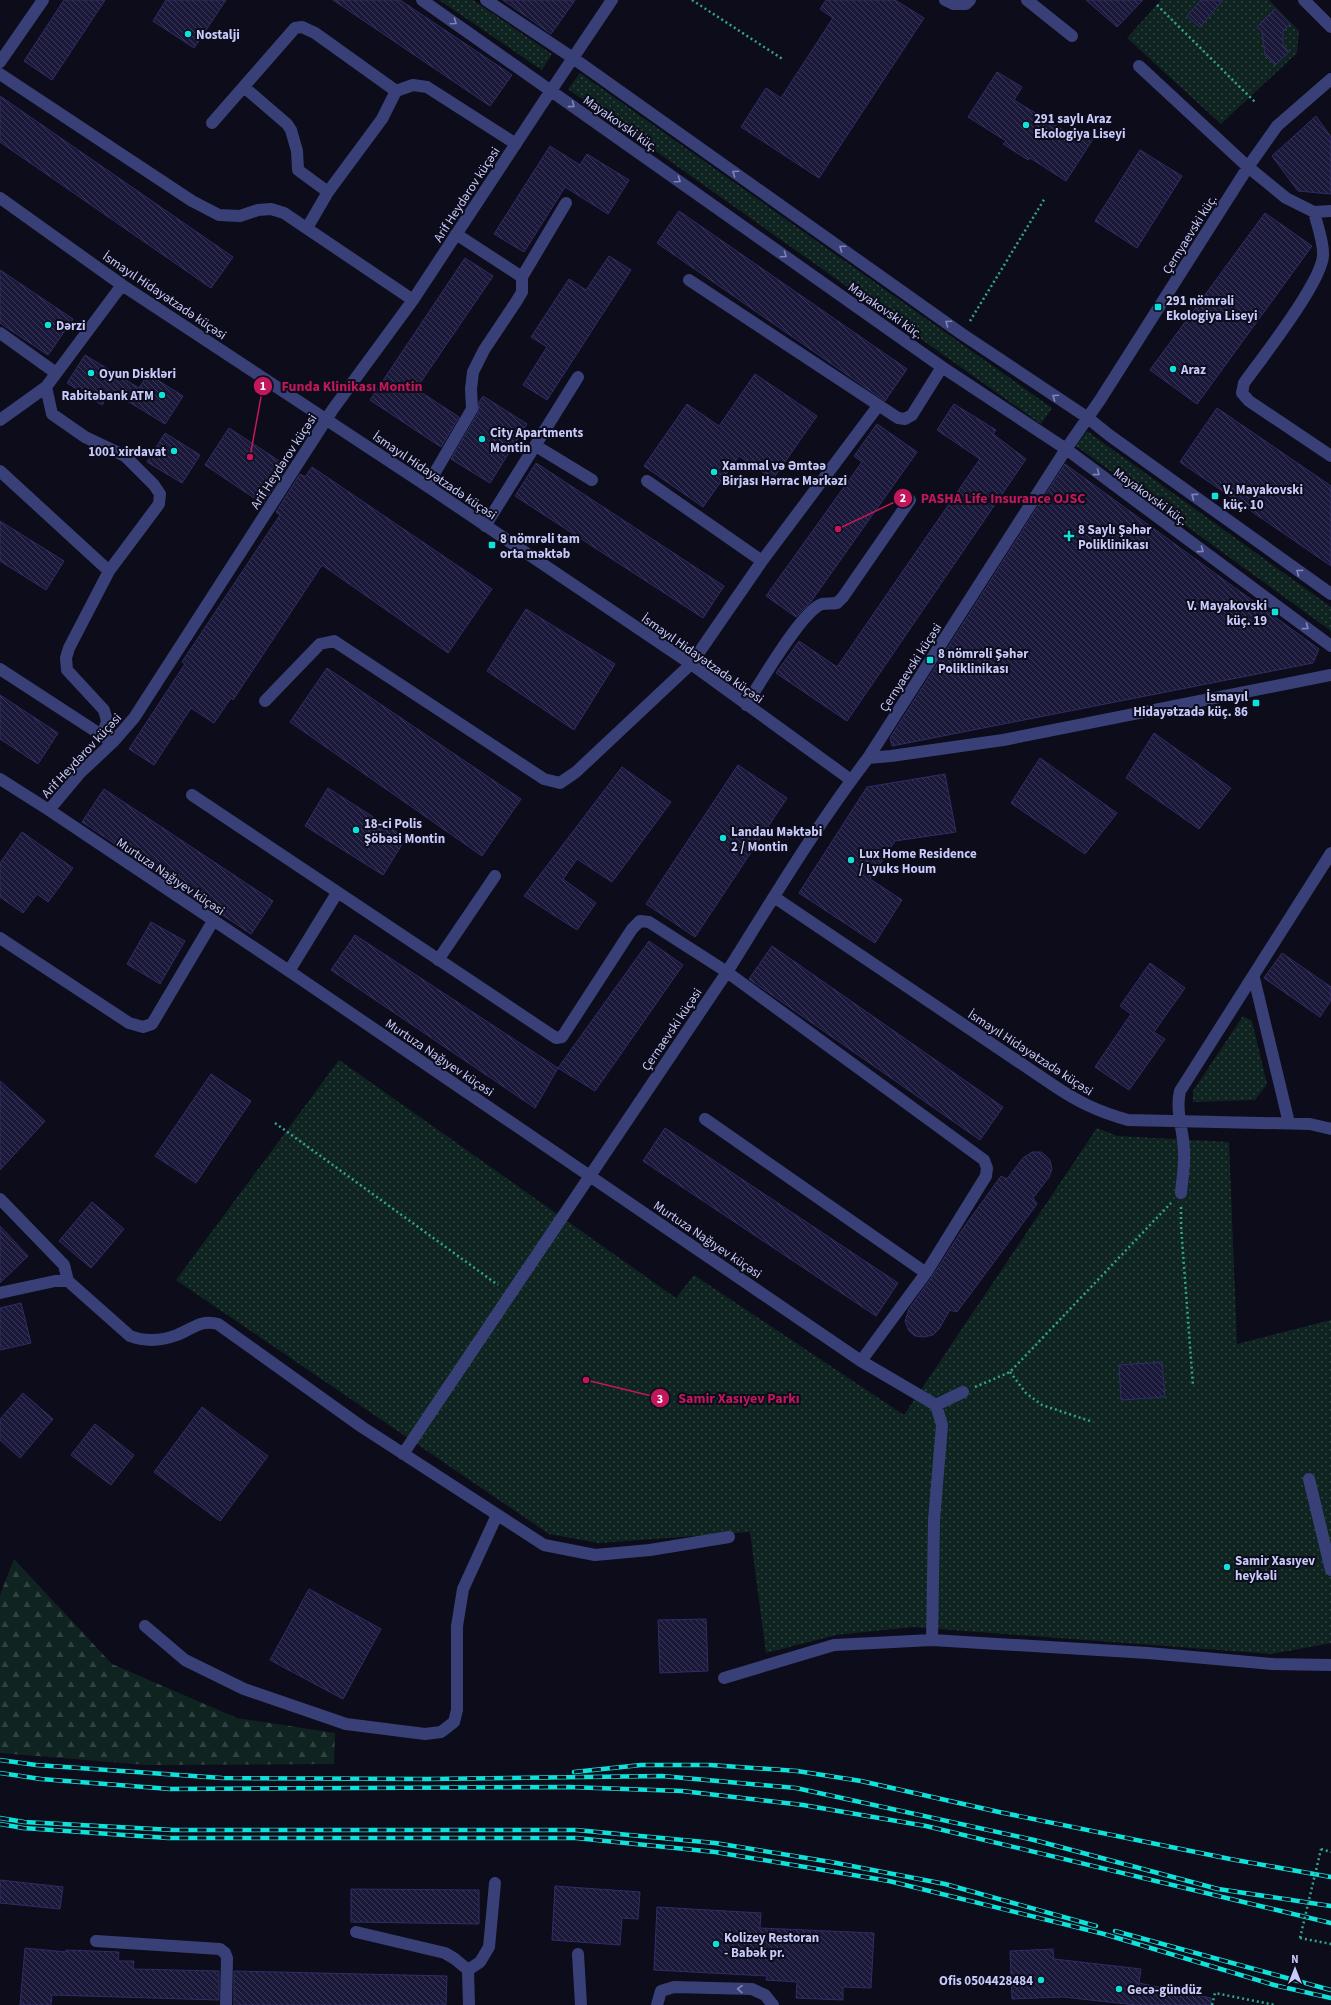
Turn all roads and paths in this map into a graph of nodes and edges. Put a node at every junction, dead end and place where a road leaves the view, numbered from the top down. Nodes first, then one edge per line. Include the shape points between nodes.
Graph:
1 (43, 0) edge
2 (422, 0) edge
3 (486, 0) edge
4 (612, 0) edge
5 (692, 0) edge
6 (945, 0) edge
7 (970, 0) edge
8 (1027, 0) edge
9 (1304, 0) edge
10 (1157, 5) dead end
11 (1331, 27) edge
12 (1072, 36) dead end
13 (2, 54) edge
14 (573, 58) junction
15 (784, 60) dead end
16 (1139, 66) dead end
17 (0, 74) edge
18 (1331, 79) edge
19 (244, 87) junction
20 (552, 90) junction
21 (396, 91) junction
22 (1256, 103) dead end
23 (212, 123) dead end
24 (516, 144) junction
25 (1248, 167) junction
26 (328, 192) junction
27 (0, 198) edge
28 (1045, 198) dead end
29 (566, 203) dead end
30 (1331, 211) edge
31 (1314, 212) junction
32 (308, 228) junction
33 (456, 234) junction
34 (522, 278) junction
35 (689, 280) dead end
36 (122, 285) junction
37 (413, 300) junction
38 (0, 333) edge
39 (962, 334) junction
40 (942, 367) junction
41 (56, 373) junction
42 (578, 377) dead end
43 (46, 387) junction
44 (878, 406) junction
45 (1088, 418) junction
46 (326, 419) junction
47 (0, 420) edge
48 (536, 446) junction
49 (1066, 449) junction
50 (1331, 456) edge
51 (0, 471) edge
52 (592, 480) dead end
53 (647, 481) dead end
54 (428, 486) junction
55 (910, 500) dead end
56 (485, 526) junction
57 (762, 561) junction
58 (109, 571) junction
59 (1331, 594) edge
60 (1331, 646) edge
61 (691, 664) junction
62 (0, 669) edge
63 (1331, 675) edge
64 (265, 702) dead end
65 (746, 705) junction
66 (102, 737) junction
67 (113, 742) junction
68 (868, 758) junction
69 (0, 779) edge
70 (851, 780) junction
71 (192, 795) dead end
72 (49, 810) junction
73 (1331, 853) edge
74 (494, 876) dead end
75 (337, 893) junction
76 (774, 896) junction
77 (213, 921) junction
78 (0, 938) edge
79 (438, 960) junction
80 (289, 971) junction
81 (727, 972) junction
82 (1254, 978) junction
83 (705, 1119) dead end
84 (1179, 1121) junction
85 (275, 1123) dead end
86 (1289, 1123) junction
87 (1331, 1129) edge
88 (590, 1176) junction
89 (1181, 1193) junction
90 (0, 1198) edge
91 (926, 1273) junction
92 (68, 1281) junction
93 (0, 1293) edge
94 (511, 1294) junction
95 (861, 1361) junction
96 (1010, 1372) junction
97 (1193, 1386) dead end
98 (963, 1392) joint
99 (936, 1405) junction
100 (1093, 1422) dead end
101 (403, 1454) junction
102 (1309, 1479) dead end
103 (497, 1515) junction
104 (729, 1537) dead end
105 (1331, 1570) edge
106 (144, 1626) dead end
107 (932, 1640) junction
108 (1331, 1665) edge
109 (724, 1678) dead end
110 (1331, 1852) edge
111 (495, 1883) dead end
112 (356, 1932) dead end
113 (96, 1941) dead end
114 (1331, 1944) edge
115 (578, 1954) dead end
116 (468, 1970) junction
117 (226, 2005) edge
118 (469, 2005) edge
119 (581, 2005) edge
120 (657, 2005) edge
121 (773, 2005) edge
122 (1212, 2005) edge
123 (1275, 2005) edge

1 - 13 street
2 -> 20 street, Mayakovski küç.
3 - 14 street, Mayakovski küç.
4 - 14 street, Arif Heydərov küçəsi
5 - 15 path
6 - 7 street via 953,4 966,4
8 - 12 street
9 - 11 street
10 - 22 path
14 - 20 street, Arif Heydərov küçəsi
39 -> 14 street, Mayakovski küç.
16 - 25 street
17 - 32 street via 192,201 219,215 240,216 271,209 284,213
18 - 25 street, Çernyaevski küç. via 1277,126
19 - 21 street via 295,28 302,27
19 - 23 street
19 - 26 street via 287,124 294,138 298,170
20 - 24 street, Arif Heydərov küçəsi
20 -> 40 street, Mayakovski küç.
21 - 24 street via 413,85 427,86
21 - 26 street via 382,119
24 - 33 street, Arif Heydərov küçəsi
25 - 31 street via 1286,198
25 - 45 street, Çernyaevski küç.
26 - 32 street
27 - 36 street, İsmayıl Hidayətzadə küçəsi
28 - 39 path
29 - 34 street
30 - 31 street
31 - 50 street via 1323,257 1313,284 1244,383 1242,393 1249,401
32 - 37 street
33 - 34 street
33 - 37 street, Arif Heydərov küçəsi
34 - 54 street via 522,292 484,350 473,372 472,409
35 - 44 street
36 - 41 street
36 - 46 street, İsmayıl Hidayətzadə küçəsi
37 - 46 street, Arif Heydərov küçəsi
38 - 41 street
45 -> 39 street, Mayakovski küç.
40 - 44 street via 912,415 905,419 898,418
40 - 49 street, Mayakovski küç.
41 - 43 street
42 - 48 street
43 - 47 street
43 - 58 street via 52,414 85,437 125,456 160,494 159,504
44 - 57 street
45 - 49 street, Çernyaevski küç.
59 -> 45 street, Mayakovski küç.
46 - 54 street, İsmayıl Hidayətzadə küçəsi
46 - 67 street, Arif Heydərov küçəsi via 134,718
48 - 52 street
48 - 56 street
49 -> 60 street, Mayakovski küç.
49 - 68 street, Çernyaevski küçəsi
51 - 58 street
53 - 57 street
54 - 56 street, İsmayıl Hidayətzadə küçəsi
55 - 65 street via 843,597 837,603 822,604 815,608 793,631
56 - 61 street, İsmayıl Hidayətzadə küçəsi
57 - 61 street
58 - 66 street via 72,641 66,658 68,670 104,710 107,722
61 - 64 street via 576,772 560,783 544,779 334,641 320,644
61 - 65 street, İsmayıl Hidayətzadə küçəsi
62 - 66 street
63 - 68 street via 1003,740
65 - 70 street, İsmayıl Hidayətzadə küçəsi
66 - 67 street
67 - 72 street, Arif Heydərov küçəsi via 80,773
68 - 70 street, Çernyaevski küçəsi
69 - 72 street, Murtuza Nağıyev küçəsi
70 - 76 street, Çernyaevski küçəsi
71 - 75 street
72 - 77 street, Murtuza Nağıyev küçəsi
73 - 82 street
74 - 79 street
75 - 79 street
75 - 80 street
76 - 81 street, Çernaevski küçəsi
76 - 84 street, İsmayıl Hidayətzadə küçəsi via 1079,1102 1128,1120
77 - 78 street via 152,1024 143,1027 129,1023
77 - 80 street, Murtuza Nağıyev küçəsi
79 - 81 street via 556,1038 562,1037 632,929 640,922 649,922
80 - 88 street, Murtuza Nağıyev küçəsi
81 - 88 street, Çernaevski küçəsi
81 - 91 street via 984,1160 986,1176
82 - 84 street via 1180,1091
82 - 86 street
83 - 91 street
84 - 86 street, İsmayıl Hidayətzadə küçəsi
84 - 89 street via 1184,1152
85 - 94 path
86 - 87 street, İsmayıl Hidayətzadə küçəsi
88 - 94 street, Çernaevski küçəsi
88 - 95 street, Murtuza Nağıyev küçəsi
89 - 96 path
89 - 97 path via 1181,1226
90 - 92 street via 64,1265
91 - 95 street
92 - 93 street via 55,1281
92 - 101 street via 130,1336 143,1340 177,1335 208,1322 218,1324
94 - 101 street, Çernaevski küçəsi
95 - 99 street, Murtuza Nağıyev küçəsi
96 - 98 path
96 - 100 path via 1026,1393 1042,1405
98 - 99 street
99 - 107 street via 942,1425 934,1520
101 - 103 street
102 - 105 street
103 - 104 street via 544,1545 595,1555 650,1550
103 - 106 street via 462,1589 457,1626 457,1710 454,1722 441,1732 425,1734 346,1724 244,1689 185,1660
107 - 108 street via 1148,1653 1273,1664
107 - 109 street via 834,1645
110 - 114 path, bridge via 1321,1849 1300,1938
111 - 116 street via 488,1947 480,1962
112 - 116 street via 445,1953
113 - 117 street via 220,1949 227,1958
115 - 119 street
116 - 118 street
121 -> 120 street via 765,1995 752,1989 674,1987 661,1991
122 - 123 path via 1215,1993

